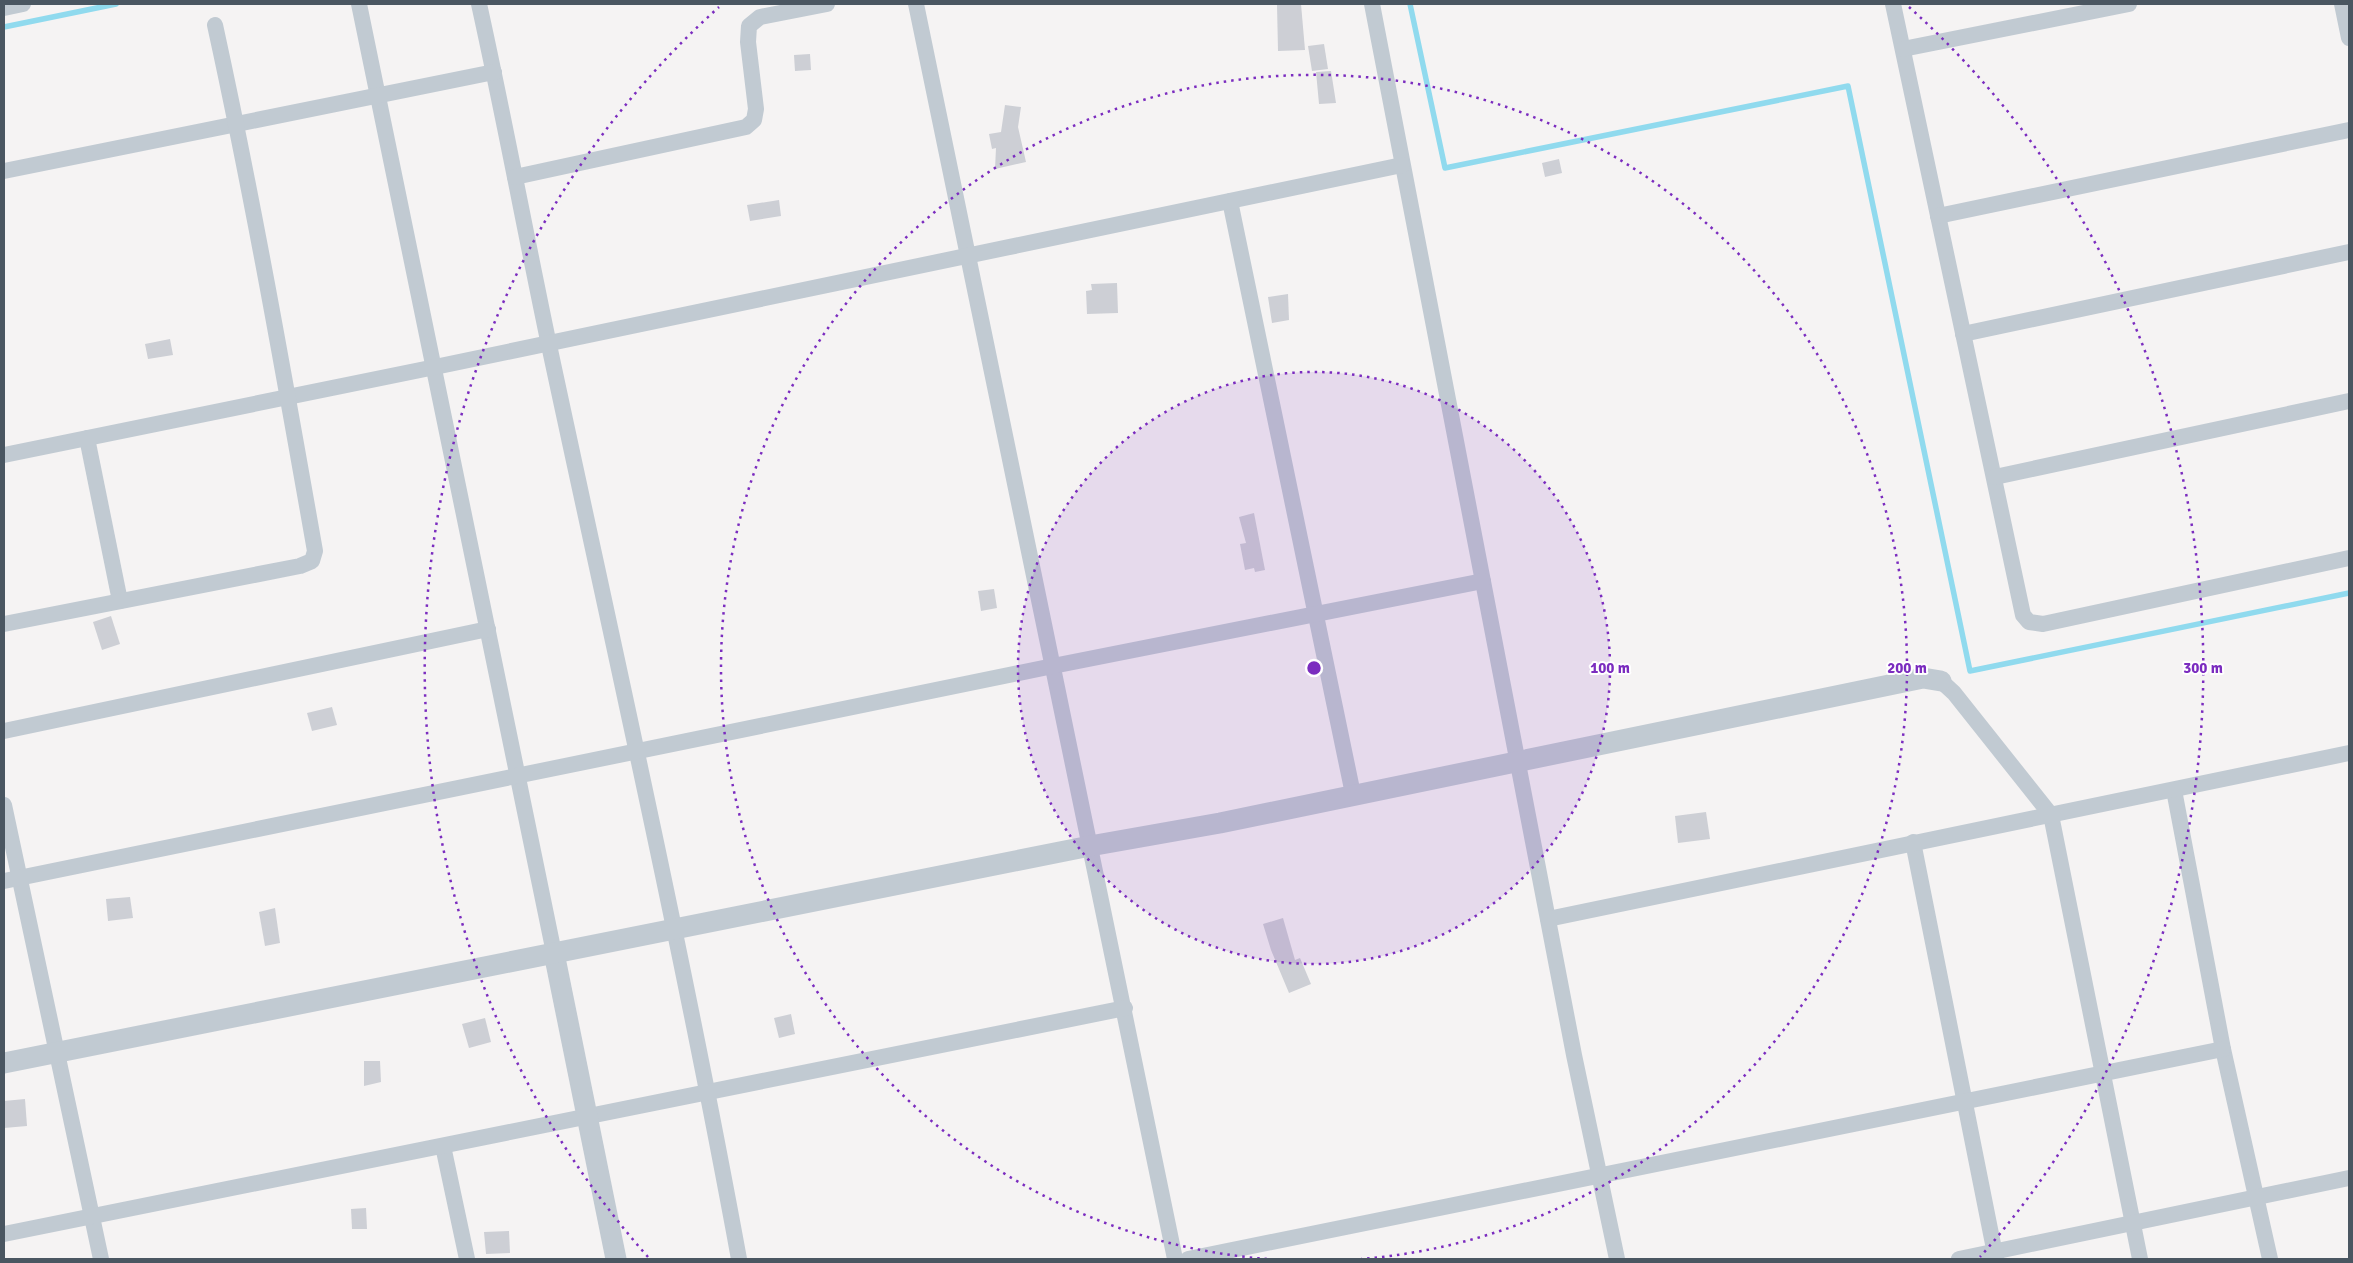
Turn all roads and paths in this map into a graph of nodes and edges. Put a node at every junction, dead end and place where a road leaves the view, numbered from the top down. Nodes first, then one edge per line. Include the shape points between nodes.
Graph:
1 (23, 4) edge
2 (359, 4) edge
3 (479, 4) edge
4 (827, 4) edge
5 (916, 4) edge
6 (1372, 4) edge
7 (1893, 4) edge
8 (2129, 4) edge
9 (2342, 4) edge
10 (4, 8) edge
11 (215, 24) dead end
12 (2349, 38) edge
13 (1903, 49) junction
14 (494, 72) junction
15 (376, 95) junction
16 (236, 123) junction
17 (2349, 130) edge
18 (1402, 165) junction
19 (4, 171) edge
20 (515, 177) junction
21 (1230, 201) junction
22 (1938, 216) junction
23 (2349, 252) edge
24 (969, 255) junction
25 (1963, 334) junction
26 (549, 343) junction
27 (435, 367) junction
28 (288, 396) junction
29 (2349, 401) edge
30 (87, 438) junction
31 (4, 455) edge
32 (1995, 477) junction
33 (2349, 558) edge
34 (1483, 582) junction
35 (120, 600) junction
36 (1316, 615) junction
37 (4, 624) edge
38 (488, 629) junction
39 (1053, 666) junction
40 (1941, 681) joint
41 (4, 731) edge
42 (638, 751) junction
43 (2349, 753) edge
44 (1518, 761) junction
45 (518, 777) junction
46 (2174, 790) junction
47 (1353, 794) junction
48 (4, 805) edge
49 (2051, 815) junction
50 (1912, 842) junction
51 (1090, 846) junction
52 (12, 879) edge
53 (1548, 919) junction
54 (674, 929) junction
55 (554, 953) junction
56 (1125, 1008) junction
57 (2223, 1049) junction
58 (57, 1052) junction
59 (4, 1063) edge
60 (2103, 1074) junction
61 (708, 1092) junction
62 (1965, 1103) junction
63 (588, 1116) junction
64 (443, 1146) junction
65 (1598, 1175) junction
66 (2349, 1178) edge
67 (2256, 1198) junction
68 (91, 1216) junction
69 (2133, 1224) junction
70 (4, 1234) edge
71 (1996, 1256) edge
72 (101, 1259) edge
73 (467, 1259) edge
74 (616, 1259) edge
75 (739, 1259) edge
76 (1175, 1259) edge
77 (1188, 1259) edge
78 (1617, 1259) edge
79 (1959, 1259) edge
80 (2140, 1259) edge
81 (2270, 1259) edge

1 - 10 street
2 - 15 street
3 - 14 street
4 - 20 street via 760,17 749,26 756,109 754,120 746,127
5 - 24 street
6 - 18 street
7 - 13 street
8 - 13 street
9 - 12 street
11 - 16 street
13 - 22 street
14 - 15 street
14 - 20 street
15 - 16 street
15 - 27 street
16 - 19 street
16 - 28 street
17 - 22 street
18 - 21 street
18 - 34 street
20 - 26 street
21 - 24 street
21 - 36 street
22 - 25 street
23 - 25 street
24 - 26 street
24 - 39 street
25 - 32 street
26 - 27 street
26 - 42 street
27 - 28 street
27 - 38 street
28 - 30 street
28 - 35 street via 315,551 312,561 300,566
29 - 32 street
30 - 31 street
30 - 35 street
32 - 33 street via 2023,615 2029,622 2043,624
34 - 36 street
34 - 44 street
35 - 37 street
36 - 39 street
36 - 47 street
38 - 41 street
38 - 45 street
39 - 42 street
39 - 51 street
40 - 44 street via 1923,678
40 - 49 street
42 - 45 street
42 - 54 street
43 - 46 street
44 - 47 street
44 - 53 street
45 - 52 street
45 - 55 street
46 - 49 street
46 - 57 street
47 - 51 street via 1220,823
48 - 52 street
49 - 50 street
49 - 60 street
50 - 53 street
50 - 62 street
51 - 54 street
51 - 56 street
52 - 58 street
53 - 65 street
54 - 55 street
54 - 61 street
55 - 58 street
55 - 63 street
56 - 61 street
56 - 76 street
57 - 60 street
57 - 67 street
58 - 59 street
58 - 68 street
60 - 62 street
60 - 69 street
61 - 63 street
61 - 75 street
62 - 65 street
62 - 71 street
63 - 64 street
63 - 74 street
64 - 68 street
64 - 73 street
65 - 77 street
65 - 78 street
66 - 67 street
67 - 69 street
67 - 81 street
68 - 70 street
68 - 72 street
69 - 71 street
69 - 80 street
71 - 79 street

